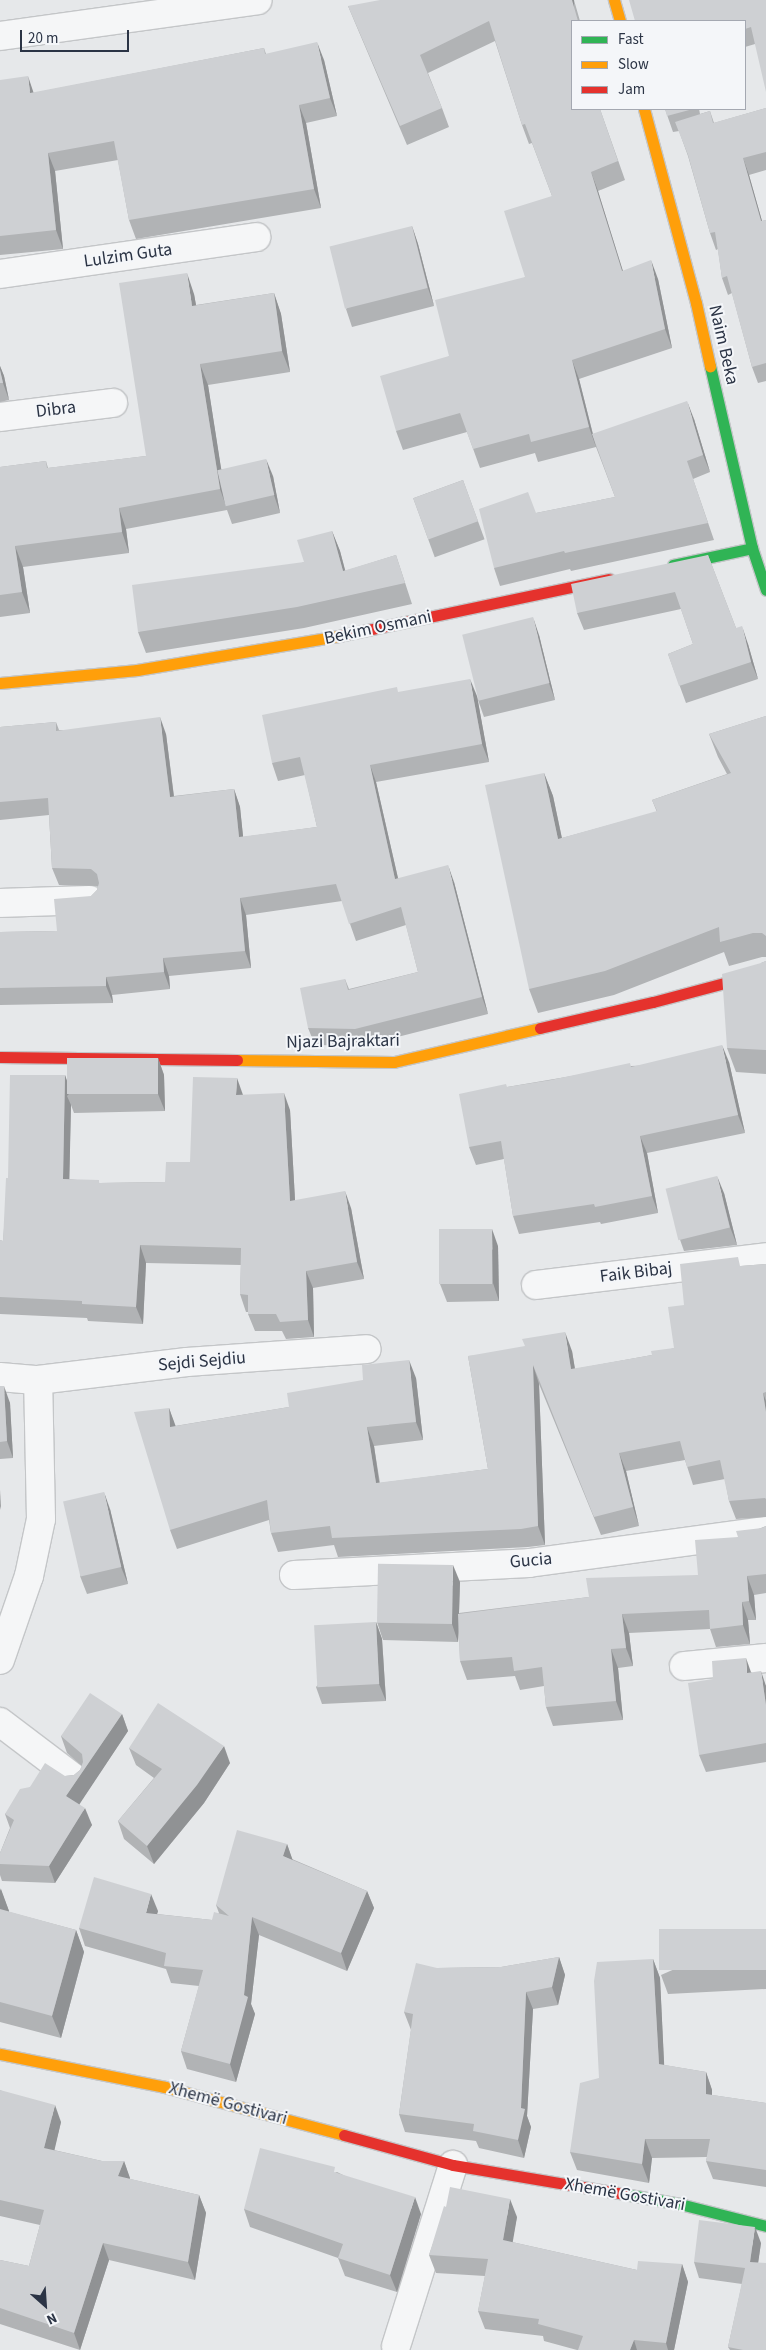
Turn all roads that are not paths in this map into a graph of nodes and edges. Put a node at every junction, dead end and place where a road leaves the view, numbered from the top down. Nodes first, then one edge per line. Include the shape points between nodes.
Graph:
1 (258, 0) edge
2 (614, 0) edge
3 (620, 20) edge
4 (0, 36) edge
5 (644, 110) edge
6 (256, 237) dead end
7 (0, 274) edge
8 (113, 403) dead end
9 (0, 417) edge
10 (752, 548) junction
11 (665, 567) edge
12 (617, 577) edge
13 (766, 590) edge
14 (0, 684) edge
15 (90, 900) edge
16 (0, 904) edge
17 (766, 972) edge
18 (0, 1057) edge
19 (766, 1257) edge
20 (536, 1285) dead end
21 (367, 1349) dead end
22 (0, 1377) edge
23 (38, 1380) junction
24 (766, 1531) edge
25 (294, 1575) dead end
26 (766, 1658) edge
27 (0, 1660) edge
28 (684, 1666) dead end
29 (0, 1722) edge
30 (74, 1778) edge
31 (0, 2054) edge
32 (453, 2166) junction
33 (766, 2226) edge
34 (396, 2346) dead end

1 - 4 street
2 - 3 street
5 - 10 street, Naim Beka via 696,303
6 - 7 street, Lulzim Guta
8 - 9 street, Dibra
10 - 11 street
10 - 13 street, Naim Beka
12 - 14 street, Bekim Osmani via 307,643 137,670
15 - 16 street
17 - 18 street, Njazi Bajraktari via 653,1002 394,1062
19 - 20 street, Faik Bibaj
21 - 23 street, Sejdi Sejdiu via 187,1362
22 - 23 street, Sejdi Sejdiu
23 - 27 street via 41,1519 30,1576
24 - 25 street, Gucia via 529,1563
26 - 28 street
29 - 30 street
31 - 32 street, Xhemë Gostivari via 165,2087
32 - 33 street, Xhemë Gostivari via 680,2204
32 - 34 street

